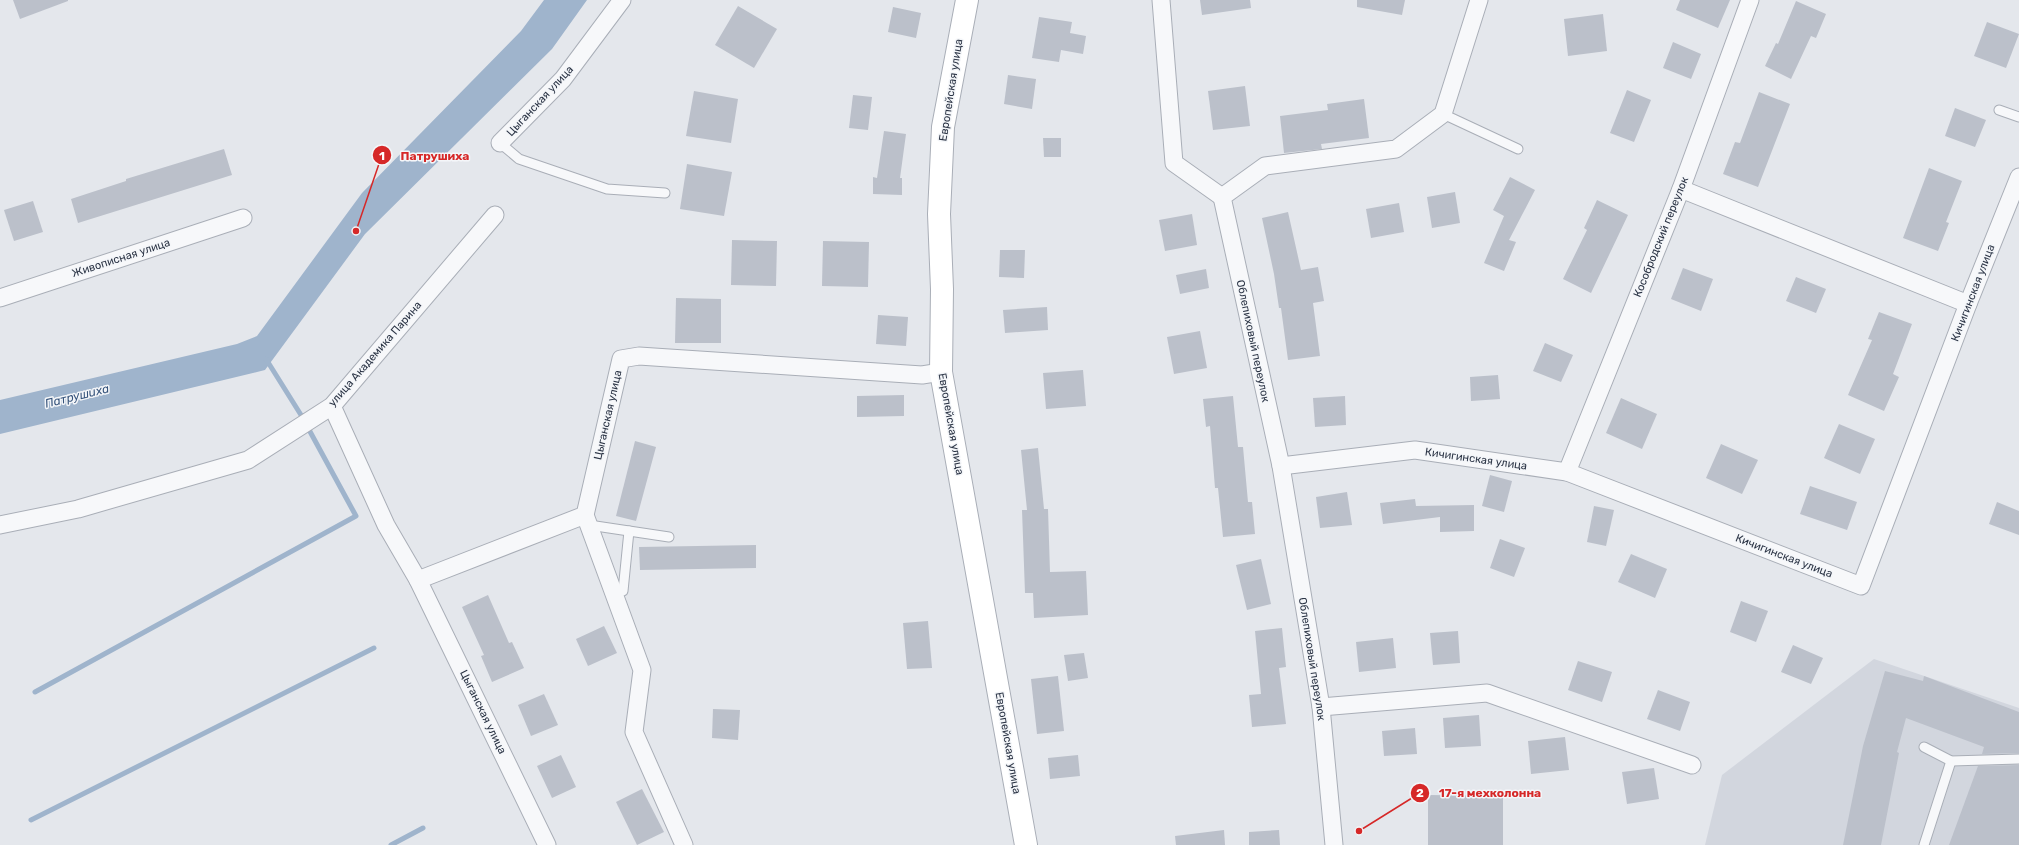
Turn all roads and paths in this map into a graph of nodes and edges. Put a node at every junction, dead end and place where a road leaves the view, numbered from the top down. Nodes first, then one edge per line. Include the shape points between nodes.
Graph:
1 (622, 0) edge
2 (967, 0) edge
3 (1161, 0) edge
4 (1479, 0) edge
5 (1750, 0) edge
6 (1999, 110) dead end
7 (1443, 114) junction
8 (2019, 117) edge
9 (500, 143) joint
10 (1518, 149) dead end
11 (2019, 177) edge
12 (1681, 189) junction
13 (665, 193) dead end
14 (1222, 197) junction
15 (495, 215) dead end
16 (243, 218) dead end
17 (0, 298) edge
18 (1968, 304) junction
19 (941, 372) junction
20 (332, 406) junction
21 (1281, 466) junction
22 (1567, 472) junction
23 (587, 520) junction
24 (0, 525) edge
25 (630, 531) junction
26 (668, 537) dead end
27 (418, 580) junction
28 (614, 594) junction
29 (1321, 706) junction
30 (1924, 746) dead end
31 (2019, 759) edge
32 (1952, 760) junction
33 (1692, 765) dead end
34 (547, 845) edge
35 (684, 845) edge
36 (1026, 845) edge
37 (1334, 845) edge
38 (1924, 845) edge

1 - 9 street, Цыганская улица via 563,79
2 - 19 street, Европейская улица via 943,127 939,214 942,289
3 - 14 street via 1174,163
4 - 7 street
5 - 12 street, Кособродский переулок
6 - 8 lane
7 - 10 lane
7 - 14 street via 1396,149 1264,166
9 - 13 lane via 519,159 607,189
11 - 18 street, Кичигинская улица
12 - 18 street
12 - 22 street, Кособродский переулок
14 - 21 street, Облепиховый переулок
15 - 20 street, улица Академика Парина
16 - 17 street, Живописная улица
18 - 22 street, Кичигинская улица via 1861,586
19 - 23 street, Цыганская улица via 922,375 640,356 621,359
19 - 36 street, Европейская улица
20 - 24 street, улица Академика Парина via 248,460 78,508
20 - 27 street, Цыганская улица via 386,525
21 - 22 street, Кичигинская улица via 1415,450
21 - 29 street, Облепиховый переулок
23 - 25 lane
23 - 27 street
23 - 28 street
25 - 26 lane
25 - 28 lane via 623,591
27 - 34 street, Цыганская улица
28 - 35 street via 642,670 634,732
29 - 33 street via 1487,693
29 - 37 street, Облепиховый переулок
30 - 32 lane
31 - 32 lane
32 - 38 lane

